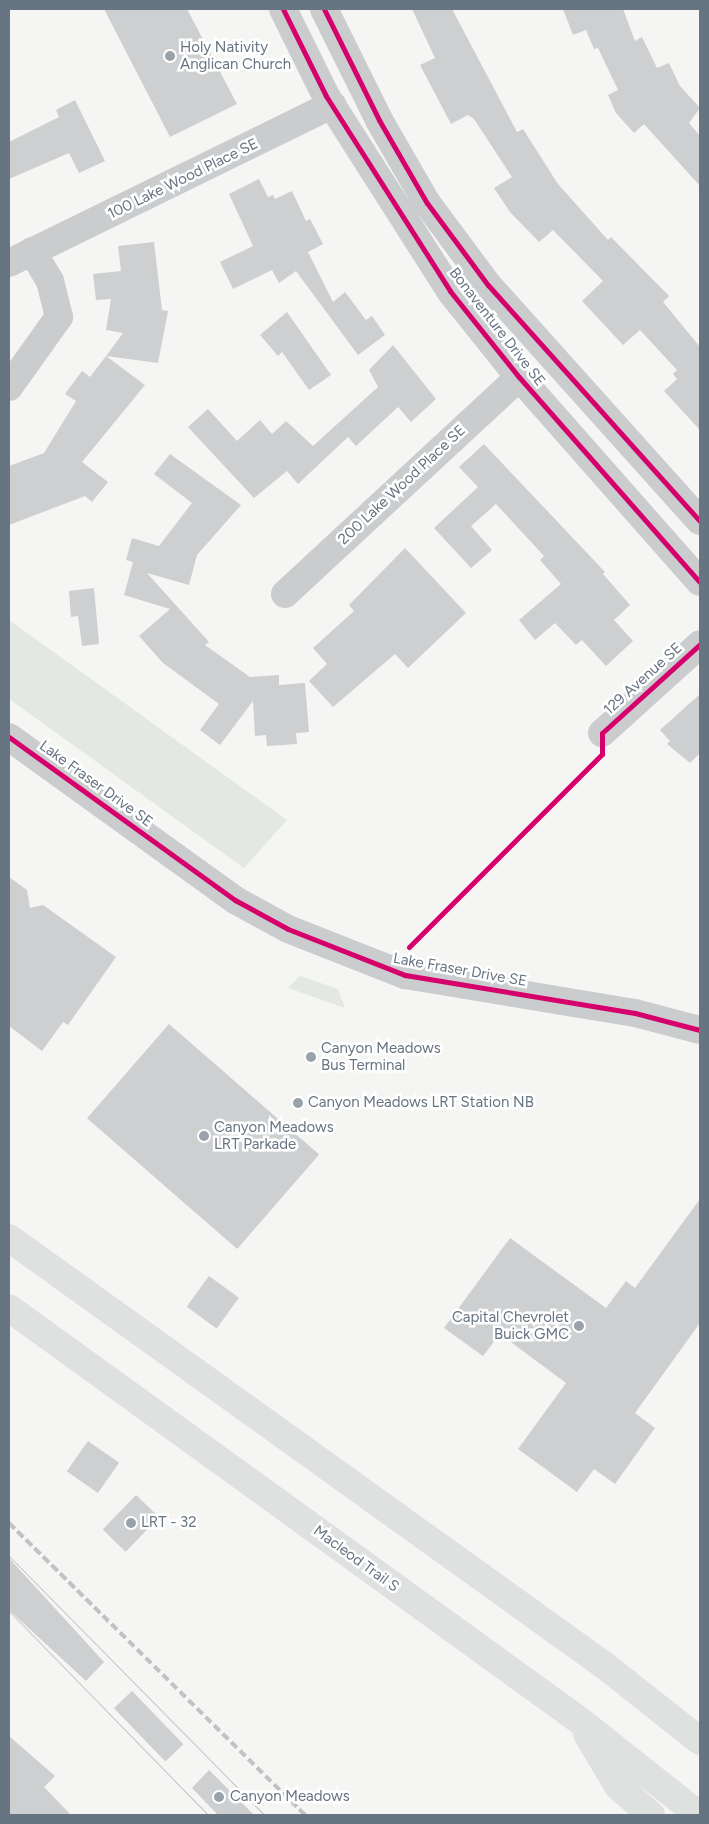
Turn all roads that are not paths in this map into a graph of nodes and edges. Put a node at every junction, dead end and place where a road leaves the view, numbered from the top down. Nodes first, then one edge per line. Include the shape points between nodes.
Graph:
1 (283, 9) edge
2 (324, 9) edge
3 (332, 106) junction
4 (20, 257) edge
5 (519, 377) junction
6 (9, 388) edge
7 (700, 521) edge
8 (700, 582) edge
9 (285, 594) dead end
10 (700, 644) edge
11 (602, 733) dead end
12 (9, 736) edge
13 (700, 1030) edge
14 (9, 1238) edge
15 (9, 1308) edge
16 (579, 1720) junction
17 (700, 1741) edge
18 (651, 1815) edge
19 (699, 1815) edge

1 - 3 street, Bonaventure Drive SE
2 - 7 street, Bonaventure Drive SE via 378,120 433,210 495,292
3 - 4 street, 100 Lake Wood Place SE
3 - 5 street, Bonaventure Drive SE via 450,291
4 - 6 street, 100 Lake Wood Place SE via 50,281 59,317
5 - 8 street, Bonaventure Drive SE
5 - 9 street, 200 Lake Wood Place SE
10 - 11 street, 129 Avenue SE
12 - 13 street, Lake Fraser Drive SE via 235,900 288,929 405,975 635,1013
14 - 17 highway via 604,1665
15 - 16 highway, Macleod Trail S
16 - 18 highway via 618,1786
16 - 19 highway, Macleod Trail S

